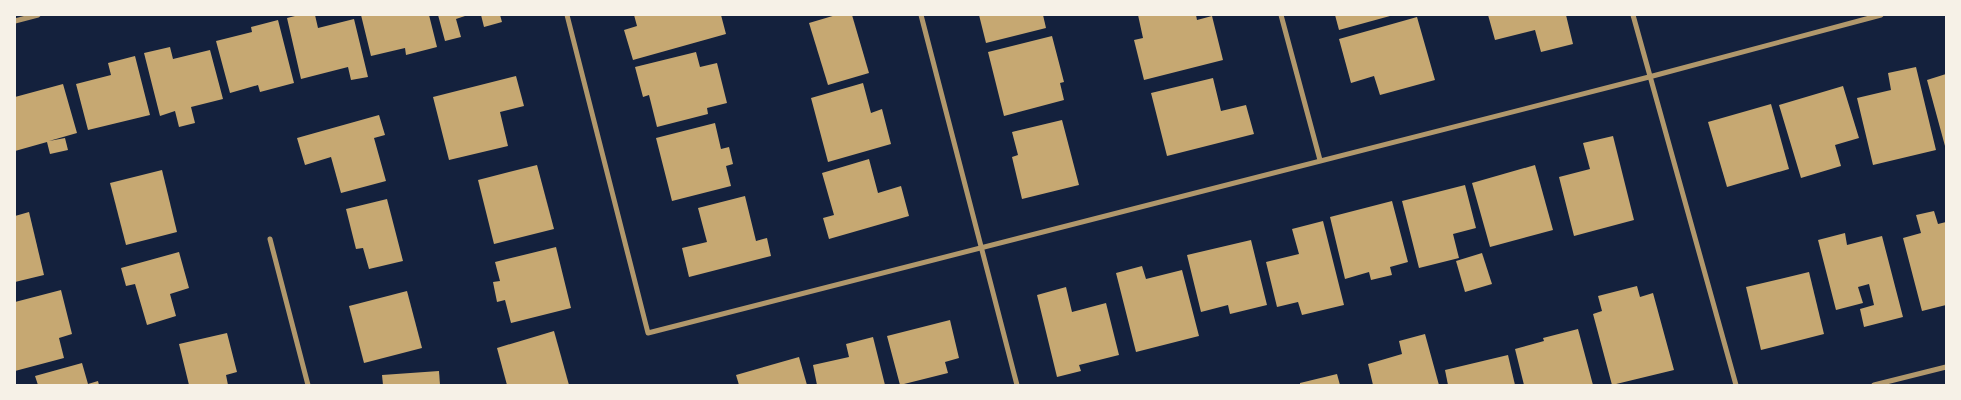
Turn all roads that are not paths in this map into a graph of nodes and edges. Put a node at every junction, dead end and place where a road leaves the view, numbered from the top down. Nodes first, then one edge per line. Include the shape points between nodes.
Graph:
1 (38, 15) edge
2 (567, 15) edge
3 (921, 15) edge
4 (1281, 15) edge
5 (1633, 15) edge
6 (1881, 15) edge
7 (15, 21) edge
8 (1649, 77) junction
9 (1320, 160) junction
10 (270, 239) dead end
11 (981, 248) junction
12 (1946, 367) edge
13 (308, 385) edge
14 (1017, 385) edge
15 (1736, 385) edge
16 (1874, 385) edge

1 - 7 street
2 - 11 street via 648,333
3 - 11 street
4 - 9 street
5 - 8 street
6 - 8 street
8 - 9 street
8 - 15 street
9 - 11 street
10 - 13 street
11 - 14 street
12 - 16 street

